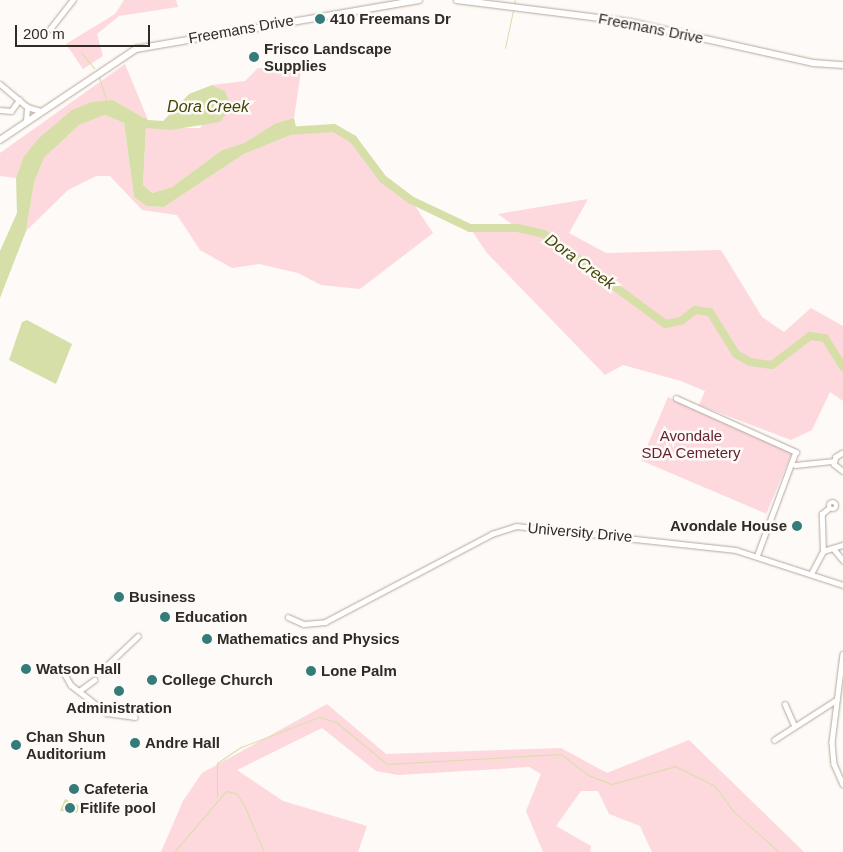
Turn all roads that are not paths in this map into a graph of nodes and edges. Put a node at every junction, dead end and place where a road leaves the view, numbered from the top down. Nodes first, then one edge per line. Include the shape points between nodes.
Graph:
1 (74, 0) edge
2 (418, 0) edge
3 (457, 0) edge
4 (409, 1) edge
5 (50, 29) dead end
6 (843, 65) edge
7 (0, 84) edge
8 (19, 100) junction
9 (27, 107) junction
10 (0, 110) edge
11 (41, 111) junction
12 (26, 122) junction
13 (0, 140) edge
14 (676, 398) dead end
15 (843, 453) edge
16 (834, 462) junction
17 (795, 465) junction
18 (843, 472) edge
19 (829, 508) dead end
20 (843, 545) edge
21 (833, 548) junction
22 (823, 551) junction
23 (758, 554) junction
24 (843, 560) edge
25 (812, 572) junction
26 (843, 585) edge
27 (288, 617) dead end
28 (138, 636) dead end
29 (843, 654) edge
30 (63, 671) dead end
31 (100, 672) dead end
32 (94, 680) dead end
33 (79, 691) junction
34 (836, 700) junction
35 (785, 704) dead end
36 (135, 717) dead end
37 (795, 726) junction
38 (774, 740) dead end
39 (843, 784) edge

1 - 5 street
2 - 4 main road, Freemans Drive
3 - 6 main road, Freemans Drive via 630,22 813,63
4 - 11 main road, Freemans Drive via 136,49
7 - 8 street
8 - 9 street
8 - 10 street via 11,111
9 - 11 street
9 - 12 street
11 - 12 main road, Freemans Drive
12 - 13 main road, Freemans Drive
14 - 17 street via 794,450
15 - 16 street
16 - 17 street
16 - 18 street
17 - 23 street
19 - 22 street via 822,514
20 - 21 street
21 - 22 street
21 - 24 street
22 - 25 street
23 - 25 street, University Drive
23 - 27 street, University Drive via 516,526 492,534 325,622 304,624
25 - 26 street, University Drive
28 - 31 street
29 - 34 street
30 - 33 street
32 - 33 street
33 - 36 street via 107,713
34 - 37 street
34 - 39 street via 832,754
35 - 37 street
37 - 38 street

